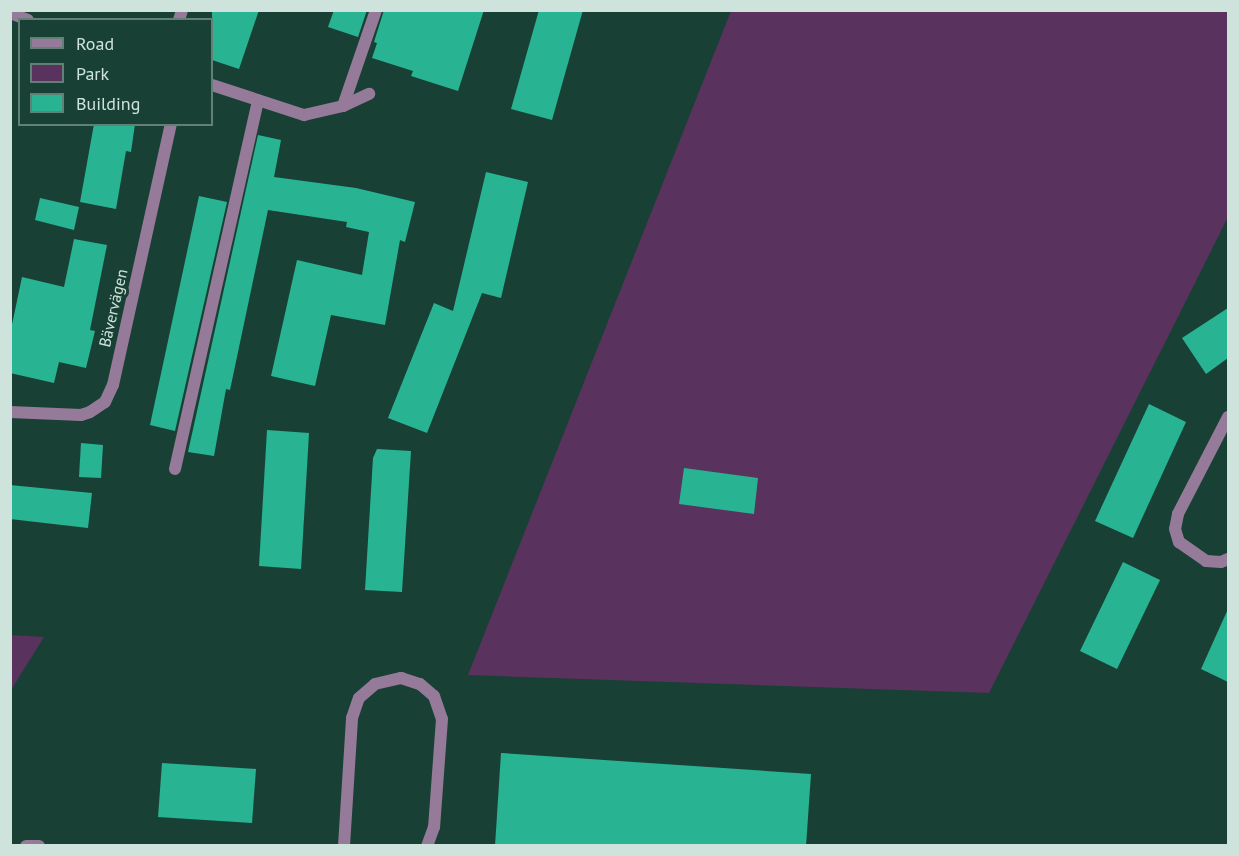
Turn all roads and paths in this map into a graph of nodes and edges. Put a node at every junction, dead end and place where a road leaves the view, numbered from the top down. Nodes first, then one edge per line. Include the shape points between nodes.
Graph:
1 (376, 10) edge
2 (213, 85) edge
3 (369, 94) dead end
4 (258, 100) junction
5 (343, 106) junction
6 (171, 126) edge
7 (10, 412) edge
8 (1228, 417) edge
9 (175, 469) dead end
10 (1228, 559) edge
11 (26, 846) edge
12 (39, 846) edge
13 (344, 846) edge
14 (427, 846) edge

1 - 5 street
2 - 4 street
3 - 5 street
4 - 5 street via 304,115
4 - 9 street
6 - 7 street, Bävervägen via 113,385 105,402 81,415
8 - 10 street via 1178,514 1175,529 1179,542 1206,561
11 - 12 street
13 - 14 street via 352,718 359,698 375,684 401,678 420,684 434,696 442,719 434,826

